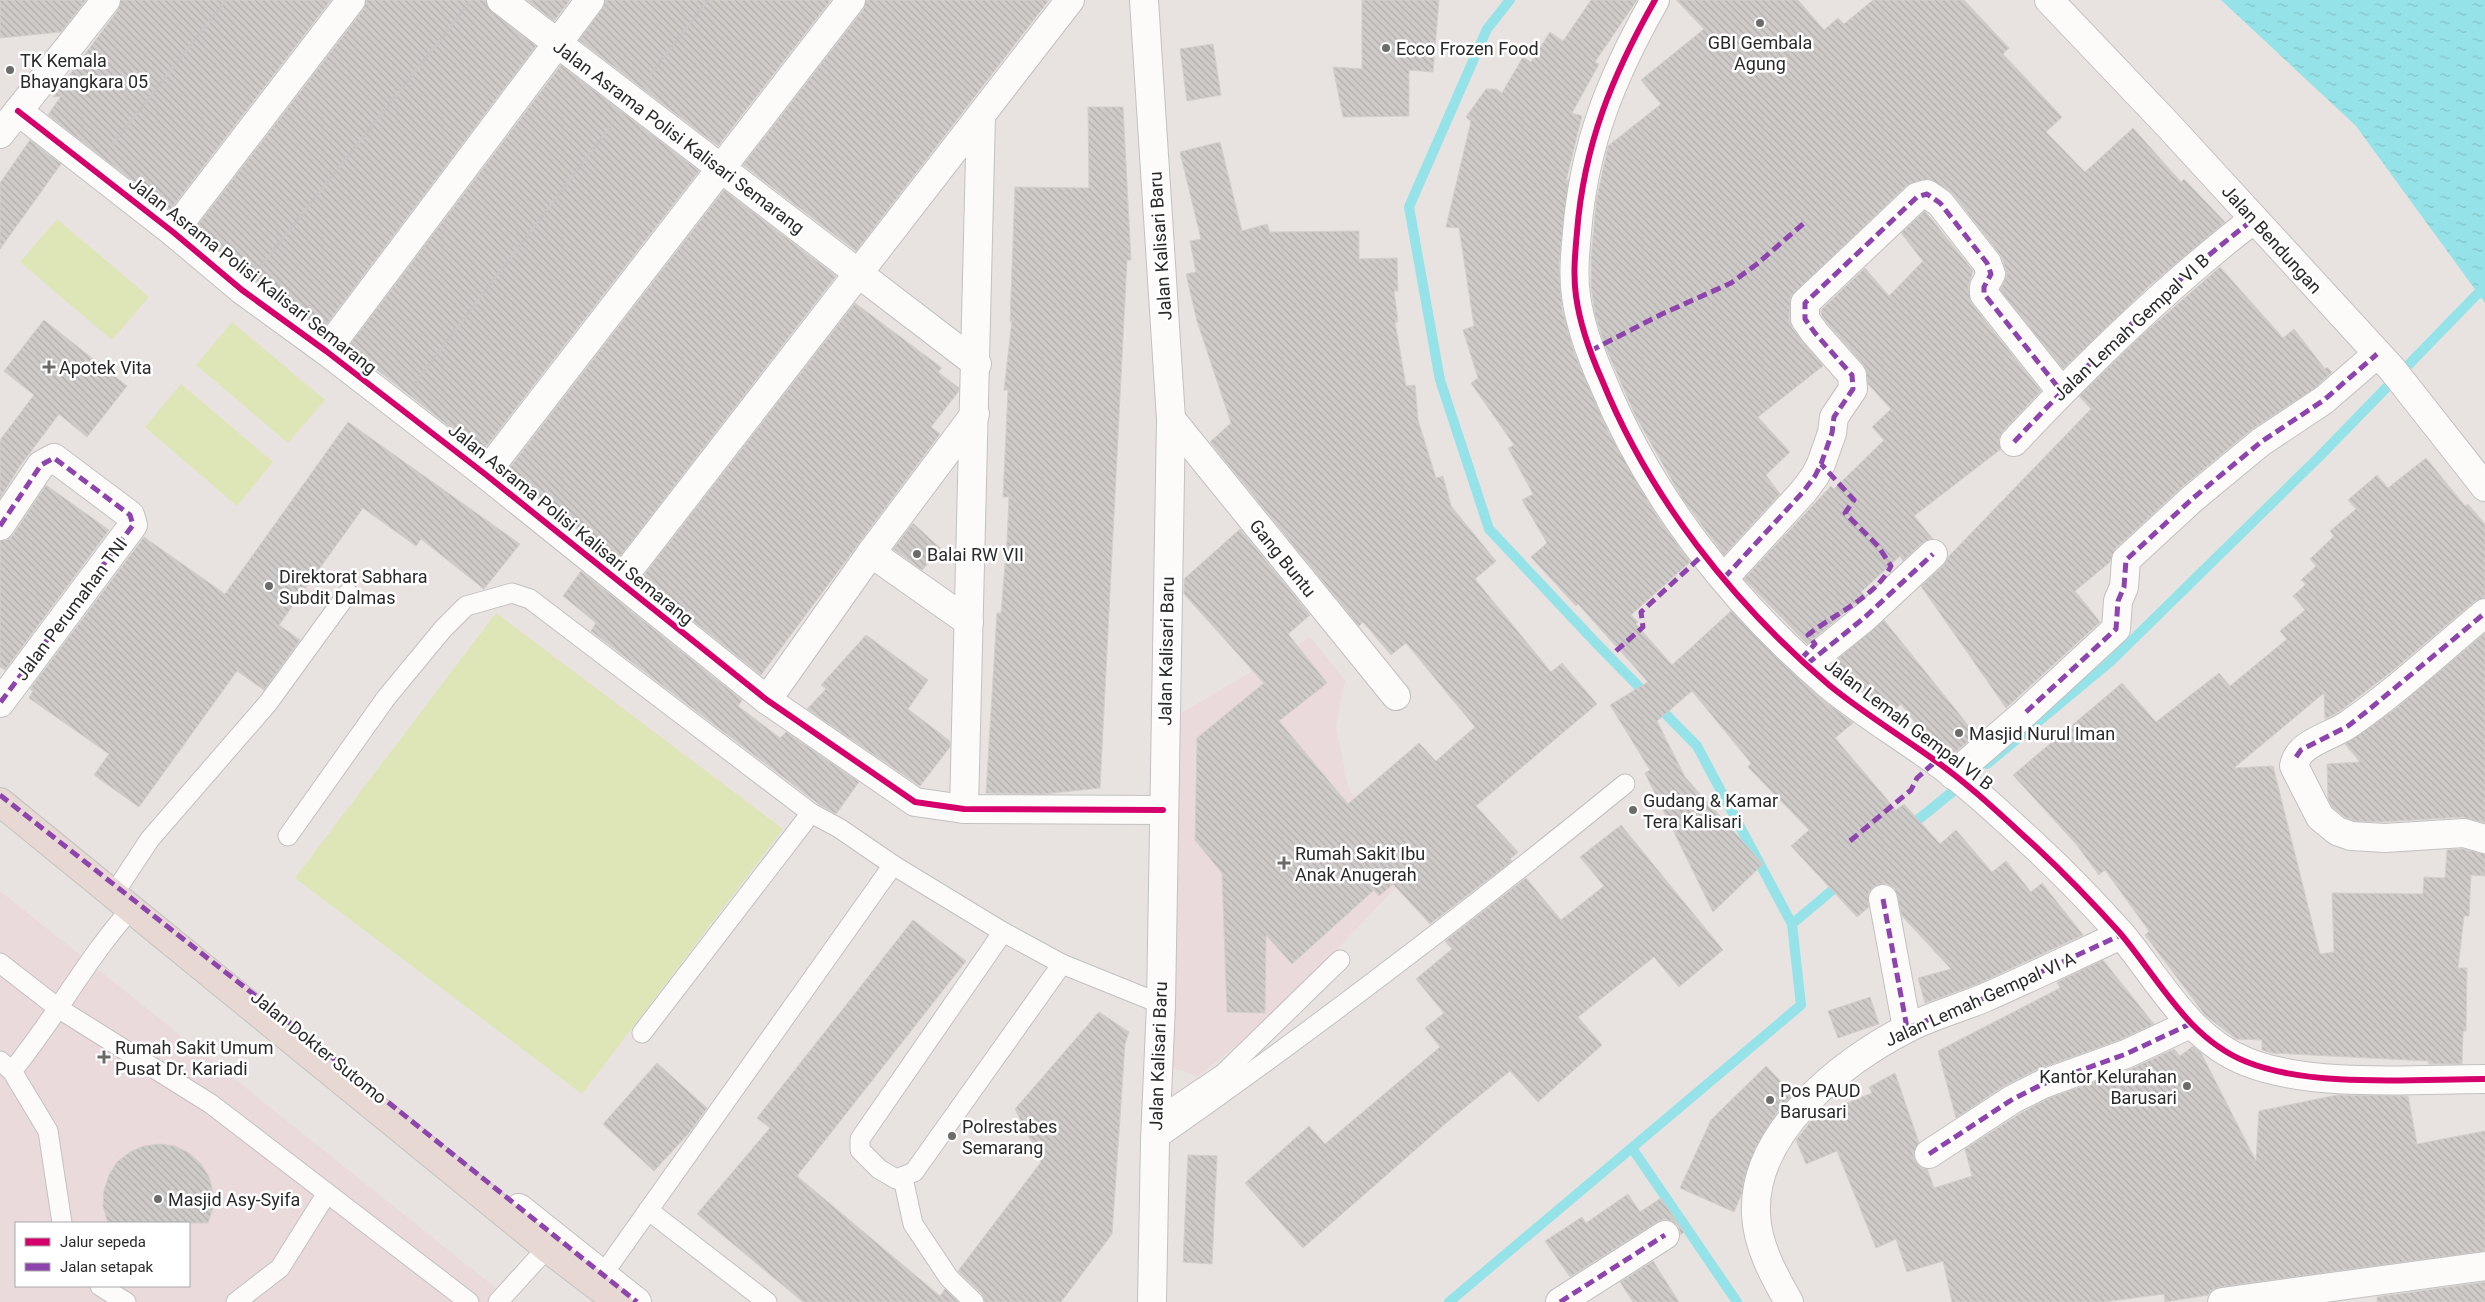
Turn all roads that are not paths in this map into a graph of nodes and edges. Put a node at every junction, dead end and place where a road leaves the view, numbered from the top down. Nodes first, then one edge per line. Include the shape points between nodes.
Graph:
1 (106, 0) edge
2 (351, 0) edge
3 (501, 0) edge
4 (590, 0) edge
5 (851, 0) edge
6 (1070, 0) edge
7 (1144, 0) edge
8 (1655, 0) edge
9 (2049, 0) edge
10 (558, 44) junction
11 (18, 111) junction
12 (981, 115) junction
13 (0, 134) edge
14 (721, 168) junction
15 (2254, 219) junction
16 (173, 232) junction
17 (858, 273) junction
18 (326, 351) junction
19 (2384, 362) junction
20 (976, 364) junction
21 (2061, 391) junction
22 (975, 414) junction
23 (1171, 419) junction
24 (2014, 442) dead end
25 (485, 474) junction
26 (2485, 487) edge
27 (0, 526) edge
28 (871, 553) junction
29 (1933, 554) dead end
30 (1724, 578) junction
31 (620, 581) junction
32 (348, 593) dead end
33 (2485, 613) edge
34 (969, 622) junction
35 (1807, 664) junction
36 (1396, 696) dead end
37 (767, 700) junction
38 (0, 703) edge
39 (1956, 777) junction
40 (1624, 784) dead end
41 (0, 795) edge
42 (0, 802) edge
43 (964, 809) junction
44 (1163, 810) junction
45 (811, 814) junction
46 (288, 836) dead end
47 (2485, 839) edge
48 (893, 865) junction
49 (120, 897) junction
50 (1883, 899) dead end
51 (1003, 932) junction
52 (2121, 935) junction
53 (1340, 960) dead end
54 (0, 962) edge
55 (1062, 964) junction
56 (1161, 1004) junction
57 (58, 1008) junction
58 (2190, 1024) junction
59 (1907, 1028) junction
60 (642, 1033) dead end
61 (6, 1066) edge
62 (2485, 1079) edge
63 (1155, 1130) junction
64 (1929, 1154) dead end
65 (903, 1178) junction
66 (327, 1193) junction
67 (648, 1210) junction
68 (62, 1222) edge
69 (1665, 1235) dead end
70 (547, 1248) junction
71 (2485, 1266) edge
72 (599, 1279) junction
73 (102, 1287) edge
74 (126, 1302) edge
75 (236, 1302) edge
76 (469, 1302) edge
77 (498, 1302) edge
78 (618, 1302) edge
79 (637, 1302) edge
80 (767, 1302) edge
81 (974, 1302) edge
82 (1152, 1302) edge
83 (1560, 1302) edge
84 (1789, 1302) edge
85 (2222, 1302) edge

1 - 11 street
2 - 16 street
3 - 10 street, Jalan Asrama Polisi Kalisari Semarang
4 - 10 street
5 - 14 street
6 - 12 street
7 - 23 street, Jalan Kalisari Baru
8 - 30 street, Jalan Lemah Gempal VI B via 1610,87 1588,152 1578,220 1575,295 1590,352 1634,451 1667,504
9 - 15 street, Jalan Bendungan
10 - 14 street, Jalan Asrama Polisi Kalisari Semarang
10 - 18 street
11 - 13 street
11 - 16 street, Jalan Asrama Polisi Kalisari Semarang
12 - 17 street
12 - 20 street
14 - 17 street, Jalan Asrama Polisi Kalisari Semarang
14 - 25 street
15 - 19 street, Jalan Bendungan
15 - 21 street, Jalan Lemah Gempal VI B via 2165,291
16 - 18 street, Jalan Asrama Polisi Kalisari Semarang via 242,290
17 - 20 street, Jalan Asrama Polisi Kalisari Semarang
17 - 31 street
18 - 25 street, Jalan Asrama Polisi Kalisari Semarang
19 - 26 street, Jalan Bendungan
19 - 39 street via 2261,442 2126,560 2116,628
20 - 22 street
21 - 24 street, Jalan Lemah Gempal VI B
21 - 30 street via 1984,294 1991,274 1987,263 1940,203 1928,194 1917,197 1805,303 1805,319 1852,375 1853,390 1834,417 1832,433 1815,476
22 - 28 street
22 - 34 street
23 - 36 street, Gang Buntu
23 - 44 street, Jalan Kalisari Baru
25 - 31 street, Jalan Asrama Polisi Kalisari Semarang
27 - 38 street, Jalan Perumahan TNI via 40,465 54,458 133,520 113,554
28 - 34 street
28 - 37 street
29 - 35 street, Jalan Lemah Gempal VI B via 1864,618
30 - 35 street, Jalan Lemah Gempal VI B
31 - 37 street, Jalan Asrama Polisi Kalisari Semarang
32 - 49 lane via 268,703 150,839
33 - 47 street via 2354,721 2301,750 2294,766 2320,817 2337,831 2351,836 2385,838 2464,833
34 - 43 street
35 - 39 street, Jalan Lemah Gempal VI B via 1871,718
37 - 43 street, Jalan Asrama Polisi Kalisari Semarang via 915,802
39 - 52 street, Jalan Lemah Gempal VI B via 2062,871
40 - 63 lane via 1374,983
41 - 49 street, Jalan Dokter Sutomo
42 - 49 highway, Jalan Dokter Sutomo
43 - 44 street, Jalan Asrama Polisi Kalisari Semarang
44 - 56 street, Jalan Kalisari Baru
45 - 46 lane via 530,599 512,593 466,606 443,630 386,698
45 - 48 lane via 839,828
45 - 60 lane
48 - 51 lane
48 - 67 lane
49 - 57 lane via 110,932
49 - 70 highway, Jalan Dokter Sutomo
49 - 72 street, Jalan Dokter Sutomo via 257,997
50 - 59 street
51 - 55 lane
51 - 65 lane via 860,1139 860,1150 879,1169 896,1179
52 - 58 street, Jalan Lemah Gempal VI B
52 - 59 street, Jalan Lemah Gempal VI A via 1982,999
53 - 63 lane via 1223,1074
54 - 57 lane
55 - 56 lane
55 - 65 lane via 914,1172
56 - 63 street, Jalan Kalisari Baru
57 - 61 lane
57 - 66 lane via 211,1104
58 - 62 street, Jalan Lemah Gempal VI B via 2227,1053 2284,1073 2317,1078
58 - 64 street via 2126,1054 2043,1084 2013,1099
59 - 84 street, Jalan Lemah Gempal VI A via 1861,1055 1828,1081 1787,1126 1766,1165 1757,1195 1756,1215 1762,1245
61 - 68 lane via 48,1131
63 - 82 street, Jalan Kalisari Baru
65 - 81 lane via 913,1224 948,1278
66 - 75 lane via 280,1268
66 - 76 lane
67 - 72 lane
67 - 80 lane
69 - 83 street
70 - 72 highway, Jalan Dokter Sutomo
70 - 77 lane
71 - 85 street
72 - 78 highway, Jalan Dokter Sutomo
72 - 79 street, Jalan Dokter Sutomo
73 - 74 lane

